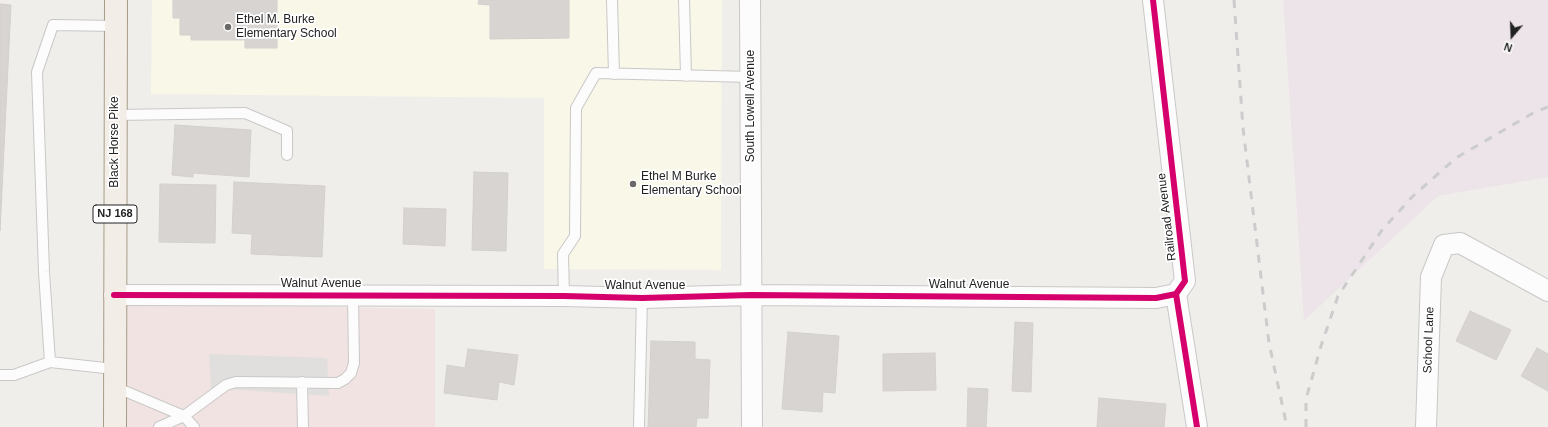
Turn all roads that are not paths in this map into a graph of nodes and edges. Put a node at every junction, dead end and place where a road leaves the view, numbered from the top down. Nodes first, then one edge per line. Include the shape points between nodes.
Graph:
1 (116, 0) edge
2 (612, 0) edge
3 (684, 0) edge
4 (750, 0) edge
5 (1153, 0) edge
6 (116, 26) junction
7 (614, 74) junction
8 (686, 76) junction
9 (750, 77) junction
10 (116, 115) junction
11 (287, 156) dead end
12 (1548, 291) edge
13 (1176, 294) junction
14 (114, 295) junction
15 (751, 295) junction
16 (353, 296) junction
17 (564, 296) junction
18 (642, 298) junction
19 (50, 362) junction
20 (0, 375) edge
21 (114, 378) junction
22 (302, 382) junction
23 (184, 416) junction
24 (115, 427) edge
25 (159, 427) edge
26 (194, 427) edge
27 (303, 427) edge
28 (639, 427) edge
29 (752, 427) edge
30 (1197, 427) edge
31 (1426, 427) edge

1 - 6 main road, Black Horse Pike / NJ 168
2 - 7 lane
3 - 8 lane
4 - 9 street, South Lowell Avenue
5 - 13 street, Railroad Avenue via 1185,281
6 - 10 main road, Black Horse Pike / NJ 168
6 - 19 lane via 53,25 37,72
7 - 8 lane
7 - 17 lane via 596,74 576,108 575,236 563,254
8 - 9 lane
9 - 15 street, South Lowell Avenue
10 - 11 lane via 245,113 287,131
10 - 14 main road, Black Horse Pike / NJ 168
12 - 31 street, School Lane via 1460,243 1444,245 1431,277
13 - 15 street, Walnut Avenue via 1156,298
13 - 30 street
14 - 16 street, Walnut Avenue
14 - 21 main road, Black Horse Pike / NJ 168
15 - 18 street, Walnut Avenue
15 - 29 street, South Lowell Avenue
16 - 17 street, Walnut Avenue
16 - 22 lane via 355,350 351,374 338,383
17 - 18 street, Walnut Avenue
18 - 28 lane
19 - 20 lane via 14,376
19 - 21 lane
21 - 23 lane
21 - 24 main road, Black Horse Pike / NJ 168
22 - 23 lane via 236,382 226,385
22 - 27 lane
23 - 25 lane
23 - 26 lane

